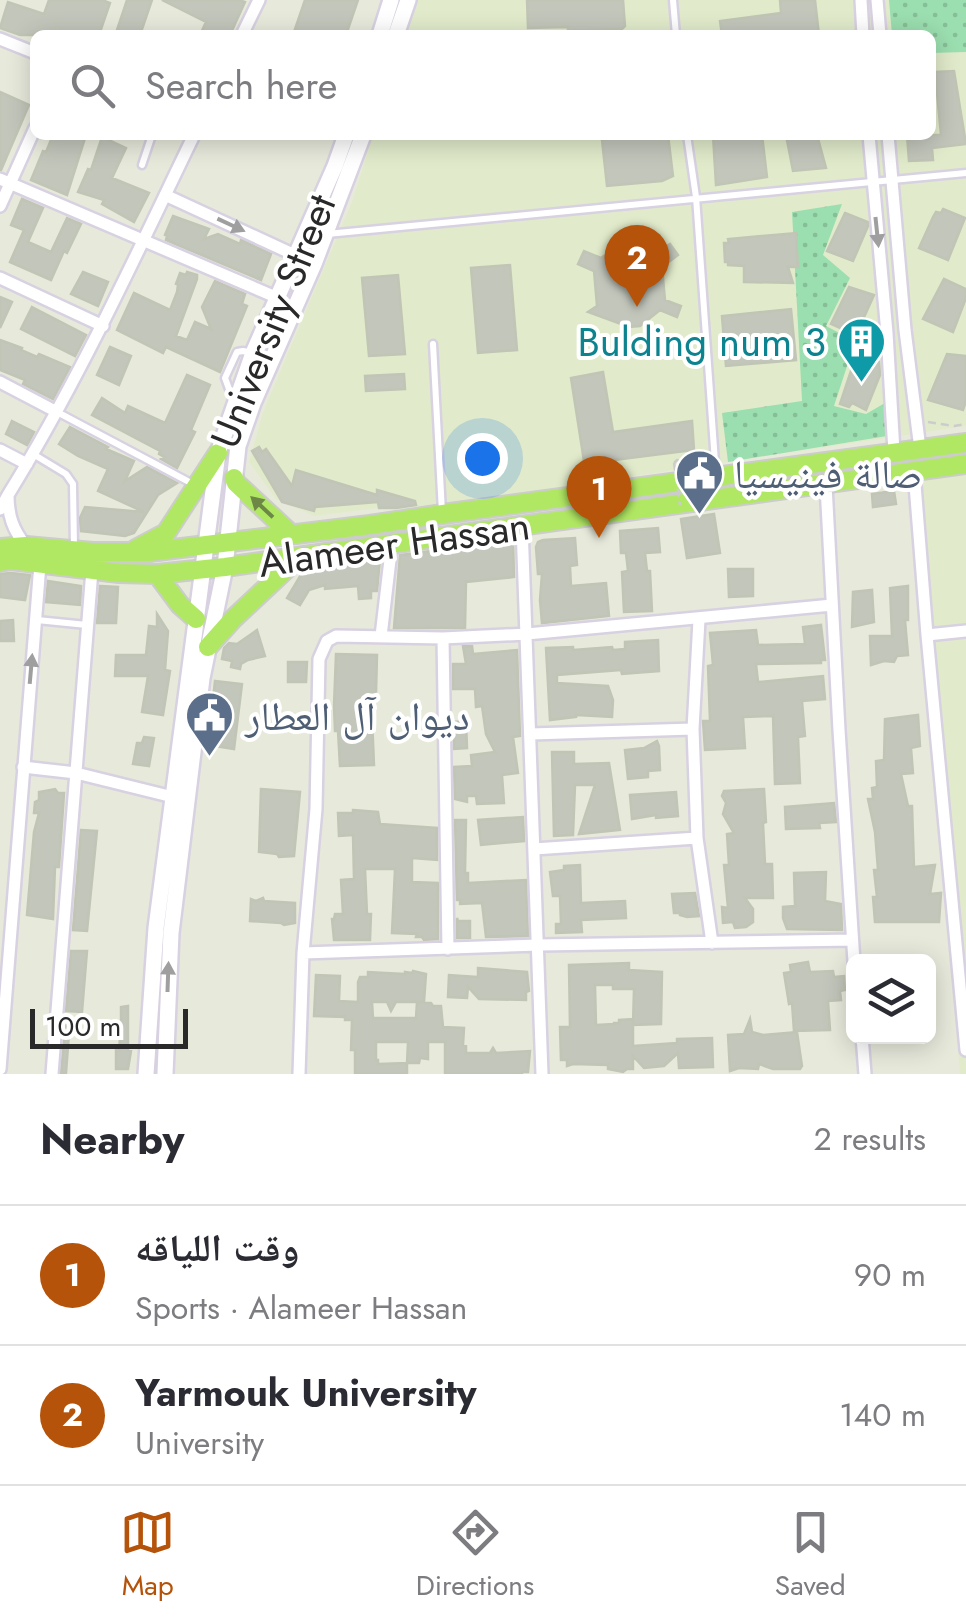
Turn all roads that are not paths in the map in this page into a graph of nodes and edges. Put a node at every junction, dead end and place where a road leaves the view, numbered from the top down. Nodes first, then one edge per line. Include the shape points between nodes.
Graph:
1 (259, 0) edge
2 (391, 0) edge
3 (408, 0) edge
4 (673, 0) edge
5 (862, 0) edge
6 (877, 0) edge
7 (244, 30) edge
8 (382, 30) edge
9 (398, 30) edge
10 (676, 30) edge
11 (863, 30) edge
12 (880, 30) edge
13 (0, 39) edge
14 (30, 51) edge
15 (30, 137) edge
16 (150, 140) edge
17 (192, 140) edge
18 (344, 140) edge
19 (361, 140) edge
20 (689, 140) edge
21 (869, 140) edge
22 (888, 140) edge
23 (142, 165) dead end
24 (966, 173) edge
25 (891, 180) junction
26 (5, 181) edge
27 (872, 182) junction
28 (165, 194) junction
29 (696, 198) junction
30 (0, 206) edge
31 (326, 234) junction
32 (142, 242) junction
33 (297, 256) junction
34 (0, 278) edge
35 (278, 298) junction
36 (103, 326) junction
37 (905, 330) junction
38 (887, 333) junction
39 (434, 344) dead end
40 (0, 382) edge
41 (58, 412) junction
42 (966, 443) edge
43 (920, 449) junction
44 (0, 450) edge
45 (218, 452) junction
46 (894, 452) junction
47 (30, 459) junction
48 (966, 464) edge
49 (715, 469) junction
50 (914, 472) junction
51 (234, 478) junction
52 (826, 485) junction
53 (197, 486) junction
54 (8, 496) junction
55 (0, 508) edge
56 (442, 514) junction
57 (522, 526) junction
58 (291, 534) junction
59 (228, 542) junction
60 (392, 543) junction
61 (207, 544) junction
62 (26, 546) junction
63 (0, 548) edge
64 (74, 551) junction
65 (130, 553) junction
66 (298, 558) junction
67 (0, 562) edge
68 (40, 564) junction
69 (224, 568) junction
70 (204, 569) junction
71 (92, 570) junction
72 (156, 574) junction
73 (832, 605) junction
74 (36, 620) junction
75 (196, 620) junction
76 (699, 620) junction
77 (88, 625) junction
78 (966, 631) edge
79 (527, 634) junction
80 (381, 636) junction
81 (927, 636) junction
82 (443, 638) junction
83 (208, 647) junction
84 (693, 729) junction
85 (531, 734) junction
86 (23, 767) junction
87 (76, 773) junction
88 (172, 796) junction
89 (696, 838) junction
90 (534, 849) junction
91 (852, 940) junction
92 (712, 943) junction
93 (6, 945) edge
94 (540, 946) junction
95 (448, 950) junction
96 (304, 953) junction
97 (853, 954) edge
98 (863, 1044) edge
99 (966, 1050) edge
100 (0, 1069) edge
101 (52, 1074) edge
102 (146, 1074) edge
103 (165, 1074) edge
104 (298, 1074) edge
105 (542, 1074) edge
106 (865, 1074) edge

1 - 7 street
2 - 8 main road
3 - 9 main road
4 - 10 lane
5 - 11 street
6 - 12 street
13 - 14 street
15 - 26 street
16 - 23 lane
17 - 28 street
18 - 33 main road, University Street
19 - 31 main road, University Street
20 - 29 lane
21 - 27 street
22 - 25 street
24 - 25 lane
25 - 27 lane
25 - 37 street
26 - 30 street
26 - 32 street
27 - 29 lane
27 -> 38 street
28 - 32 street
28 -> 33 street
29 - 31 lane
29 - 49 lane
31 - 51 main road, University Street via 252,403
32 - 35 street
32 - 36 street
33 - 35 main road, University Street
34 - 36 street
35 - 45 main road, University Street
36 - 41 street
37 - 38 street
37 - 43 street
38 - 46 street
39 - 56 lane
40 - 41 street
41 - 47 street
41 - 53 lane
42 - 43 main road, Alameer Hassan
43 - 46 main road, Alameer Hassan
44 - 47 street
45 - 53 main road
45 - 61 main road, University Street
46 - 49 main road, Alameer Hassan
47 - 54 street
47 - 64 lane via 66,474 73,484
48 - 50 main road, Alameer Hassan
49 - 56 main road, Alameer Hassan
50 - 52 main road, Alameer Hassan
50 - 81 street
58 -> 51 main road
51 - 59 main road, University Street
52 - 57 main road, Alameer Hassan
52 - 73 street
53 - 65 main road via 166,532
54 - 55 street
54 - 62 street via 8,513
56 - 58 main road, Alameer Hassan
57 - 60 main road, Alameer Hassan
57 - 79 street
58 - 59 main road, Alameer Hassan
59 - 61 main road, Alameer Hassan
59 - 69 main road, University Street
60 - 66 main road, Alameer Hassan
60 - 80 street
61 - 65 main road, Alameer Hassan
61 - 70 main road, University Street
62 - 63 main road, Alameer Hassan
62 - 64 main road, Alameer Hassan
64 - 65 main road, Alameer Hassan
66 - 69 main road, Alameer Hassan
66 - 83 main road
67 - 68 main road, Alameer Hassan
68 - 71 main road, Alameer Hassan
68 - 74 street
69 - 70 main road, Alameer Hassan
69 - 83 main road, University Street
70 - 72 main road, Alameer Hassan
70 - 75 main road, University Street
71 - 72 main road, Alameer Hassan
71 - 77 street
72 - 75 main road
73 - 76 street
73 - 91 street
74 - 77 lane
86 -> 74 street
75 - 88 main road, University Street
76 - 79 street
76 - 84 street
77 - 87 street
78 - 81 street
79 - 82 street
79 - 85 street
80 - 82 street
80 - 96 street via 336,636 318,659 316,809
81 - 99 street
82 - 95 street
103 -> 83 main road, University Street via 168,956
84 - 85 street
84 - 89 street
85 - 90 street
86 - 87 street
86 - 93 street
87 - 88 street
87 - 101 street
88 - 102 main road, University Street
89 - 90 street
89 - 92 street
90 - 94 street
91 - 92 street
91 - 97 street
92 - 94 street
93 - 100 street
94 - 95 street
94 - 105 street
95 - 96 street
96 - 104 street
98 - 106 street

